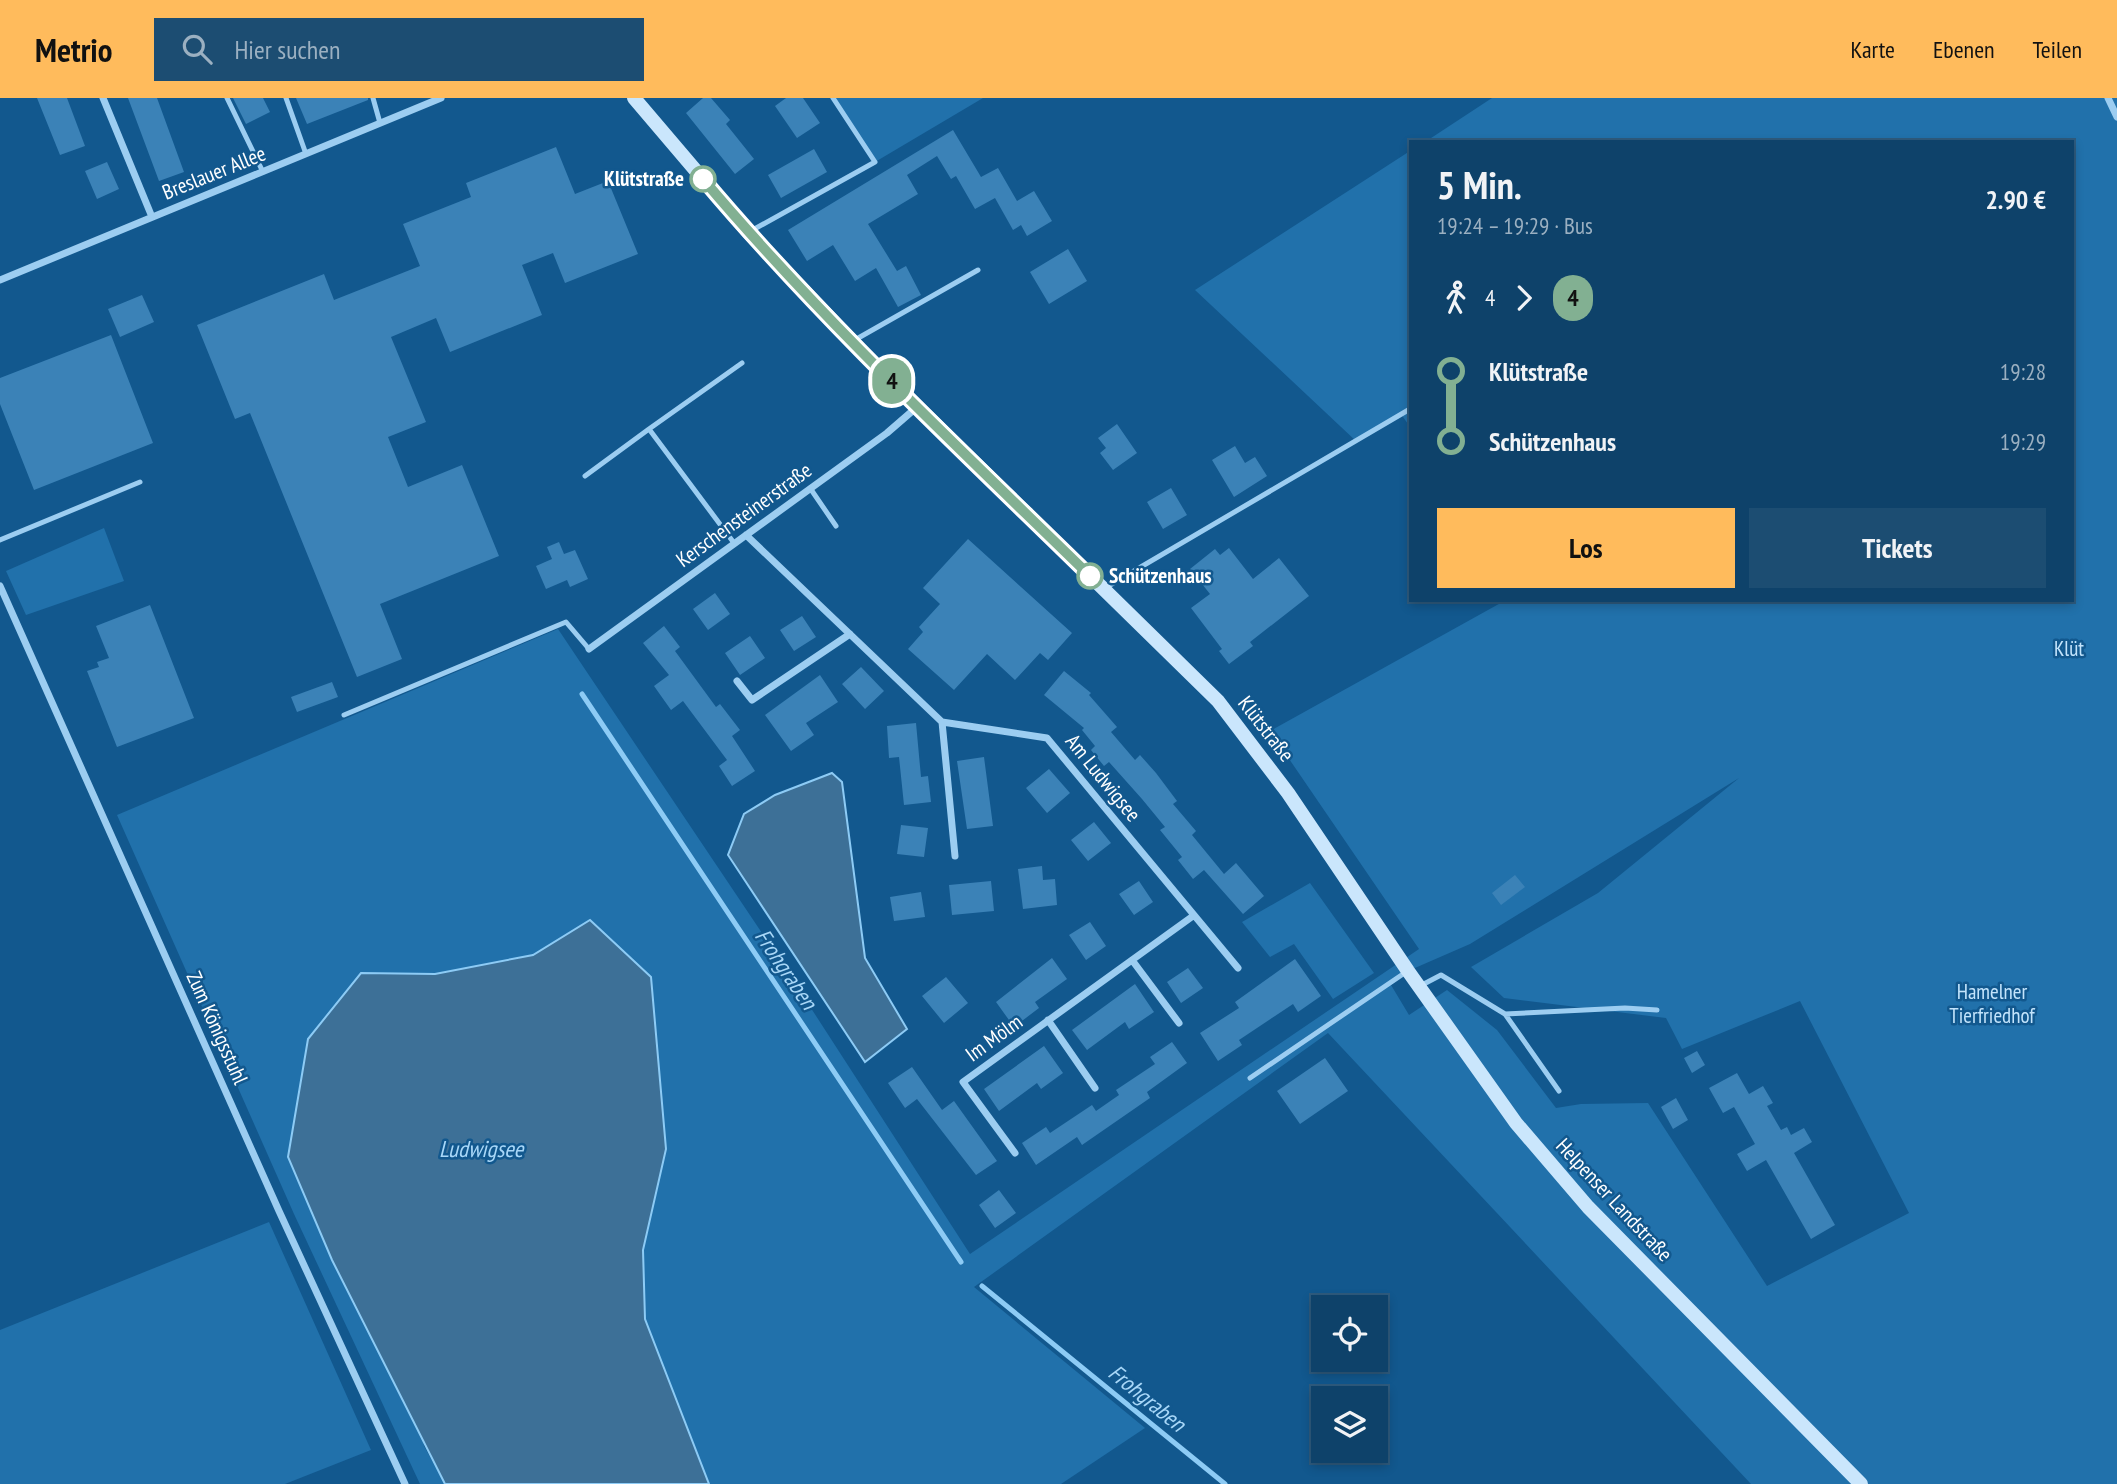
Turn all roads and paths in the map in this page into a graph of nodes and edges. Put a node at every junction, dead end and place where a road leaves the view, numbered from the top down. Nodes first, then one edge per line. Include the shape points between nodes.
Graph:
1 (103, 98) edge
2 (227, 98) edge
3 (286, 98) edge
4 (373, 98) edge
5 (441, 98) edge
6 (634, 98) edge
7 (833, 98) edge
8 (2108, 98) edge
9 (2117, 117) edge
10 (380, 123) junction
11 (306, 154) junction
12 (263, 172) junction
13 (152, 217) junction
14 (748, 232) junction
15 (978, 270) dead end
16 (0, 280) edge
17 (853, 341) junction
18 (742, 363) dead end
19 (917, 407) junction
20 (1409, 410) edge
21 (649, 429) junction
22 (585, 476) dead end
23 (141, 482) dead end
24 (810, 488) junction
25 (836, 526) dead end
26 (746, 535) junction
27 (0, 540) edge
28 (734, 543) junction
29 (0, 586) edge
30 (1104, 589) junction
31 (850, 634) junction
32 (589, 649) joint
33 (737, 681) dead end
34 (344, 715) dead end
35 (942, 722) junction
36 (955, 856) dead end
37 (1371, 915) joint
38 (1193, 916) junction
39 (1132, 960) junction
40 (1238, 968) dead end
41 (1408, 971) junction
42 (1420, 986) junction
43 (1657, 1010) dead end
44 (1506, 1014) junction
45 (1048, 1020) junction
46 (1179, 1023) dead end
47 (1250, 1078) dead end
48 (1095, 1088) dead end
49 (1559, 1091) dead end
50 (1015, 1153) dead end
51 (405, 1484) edge
52 (1861, 1484) edge

1 - 13 street
2 - 12 lane
3 - 11 lane
4 - 10 lane
5 - 10 street, Breslauer Allee
6 - 14 main road, Klütstraße
7 - 14 lane via 876,162
8 - 9 street
10 - 11 street, Breslauer Allee
11 - 12 street, Breslauer Allee
12 - 13 street, Breslauer Allee
13 - 16 street, Breslauer Allee
14 - 17 main road, Klütstraße
15 - 17 lane
17 - 19 main road, Klütstraße
18 - 21 lane
19 - 24 street, Kerschensteinerstraße
19 - 30 main road, Klütstraße
20 - 30 lane
21 - 22 lane
21 - 28 lane
23 - 27 lane
24 - 25 lane
24 - 26 street, Kerschensteinerstraße
26 - 28 street, Kerschensteinerstraße
26 - 31 street
28 - 32 street, Kerschensteinerstraße
29 - 51 street, Zum Königsstuhl
30 - 37 main road, Klütstraße via 1218,701
31 - 33 street via 752,700
31 - 35 street
32 - 34 lane via 565,622
35 - 36 street
35 - 38 street, Am Ludwigsee via 1047,738
37 - 41 main road, Helpenser Landstraße
38 - 39 street, Im Mölm
38 - 40 street, Am Ludwigsee
39 - 45 street, Im Mölm
39 - 46 street
41 - 42 main road, Helpenser Landstraße
41 - 47 lane
42 - 44 lane via 1441,975
42 - 52 main road, Helpenser Landstraße via 1516,1123 1588,1208
43 - 44 lane
44 - 49 lane
45 - 48 street, Im Mölm
45 - 50 street, Im Mölm via 963,1082

